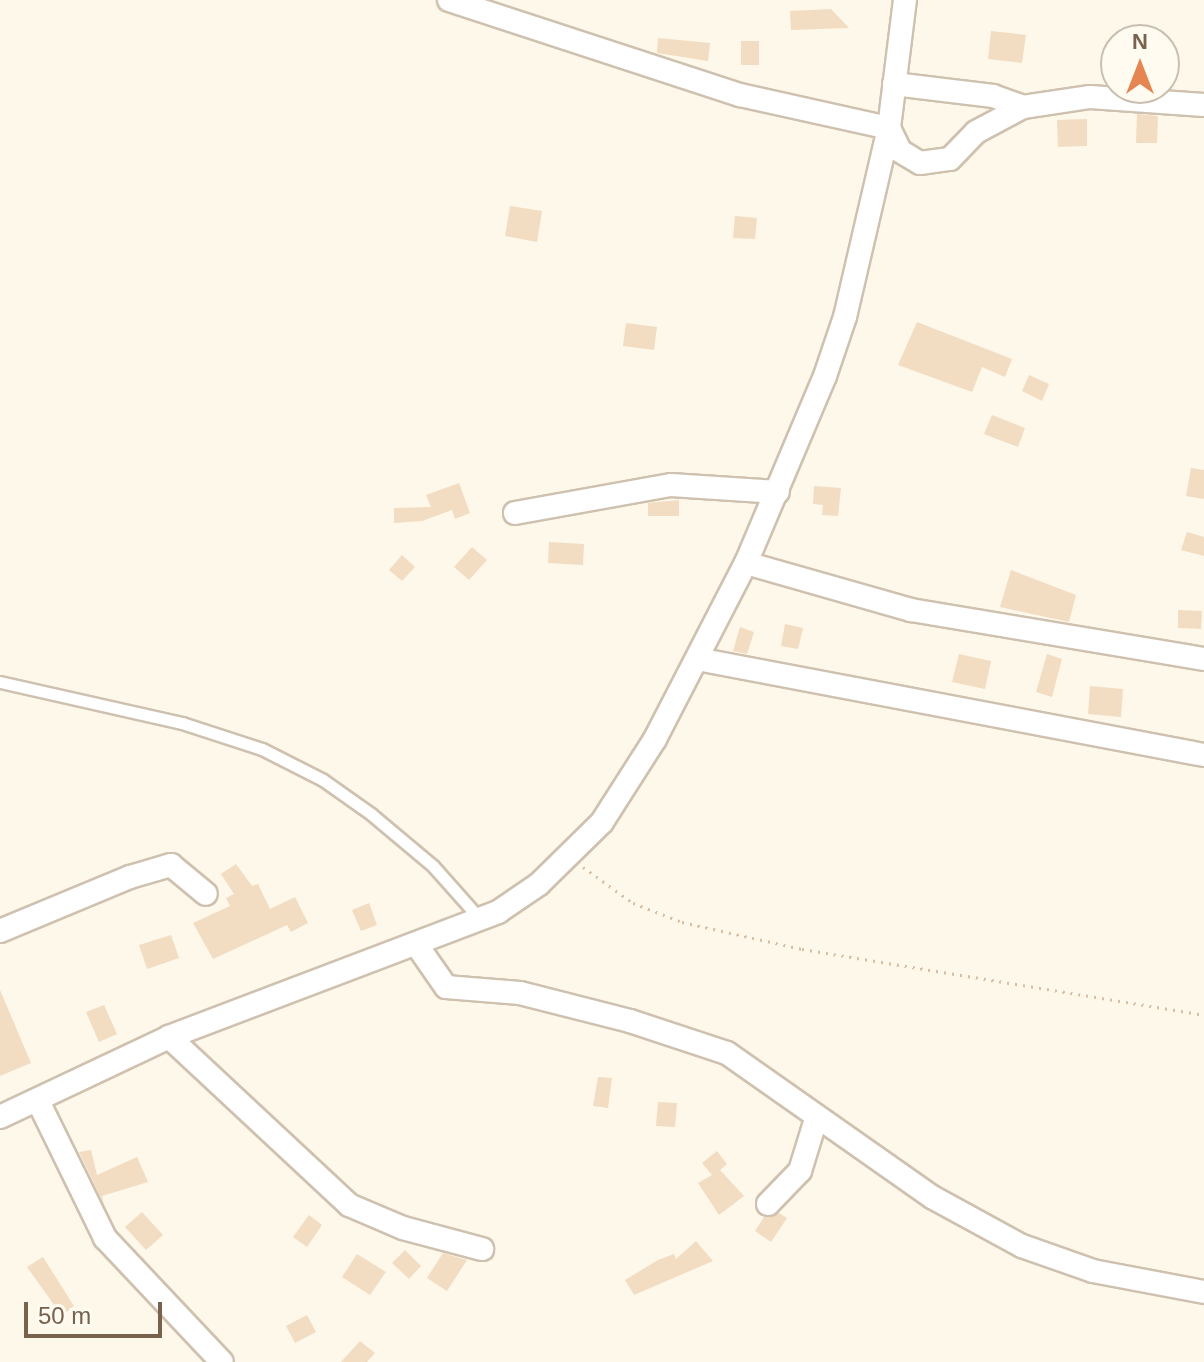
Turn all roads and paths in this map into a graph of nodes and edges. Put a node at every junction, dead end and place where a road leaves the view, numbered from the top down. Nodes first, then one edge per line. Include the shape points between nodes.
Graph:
1 (905, 0) edge
2 (462, 2) edge
3 (894, 84) junction
4 (1204, 105) edge
5 (1023, 107) junction
6 (889, 128) junction
7 (778, 492) junction
8 (515, 513) dead end
9 (746, 563) junction
10 (697, 659) junction
11 (1204, 659) edge
12 (0, 682) edge
13 (1204, 755) edge
14 (568, 856) junction
15 (206, 894) dead end
16 (480, 919) junction
17 (0, 931) edge
18 (416, 944) junction
19 (1204, 1015) edge
20 (169, 1037) junction
21 (38, 1101) junction
22 (0, 1117) edge
23 (816, 1119) junction
24 (768, 1204) dead end
25 (482, 1249) dead end
26 (1204, 1292) edge
27 (222, 1362) edge

1 - 3 street
2 - 6 street via 740,95
3 - 5 street via 993,96
3 - 6 street
4 - 5 street via 1090,97
5 - 6 street via 976,132 950,159 920,163 900,151
6 - 7 street via 845,317
7 - 8 street via 671,485
7 - 9 street
9 - 10 street
9 - 11 street via 911,610
10 - 13 street
10 - 14 street via 602,822
12 - 16 lane via 182,723 262,749 323,780 371,814 433,866
14 - 16 street via 515,903
14 - 19 path via 633,903 682,922 802,949
15 - 17 street via 171,865
16 - 18 street
18 - 20 street
18 - 23 street via 446,987 520,993 727,1053
20 - 21 street
20 - 25 street via 349,1205 403,1228
21 - 22 street
21 - 27 street via 105,1238
23 - 24 street via 800,1171
23 - 26 street via 932,1197 1022,1246 1093,1271

